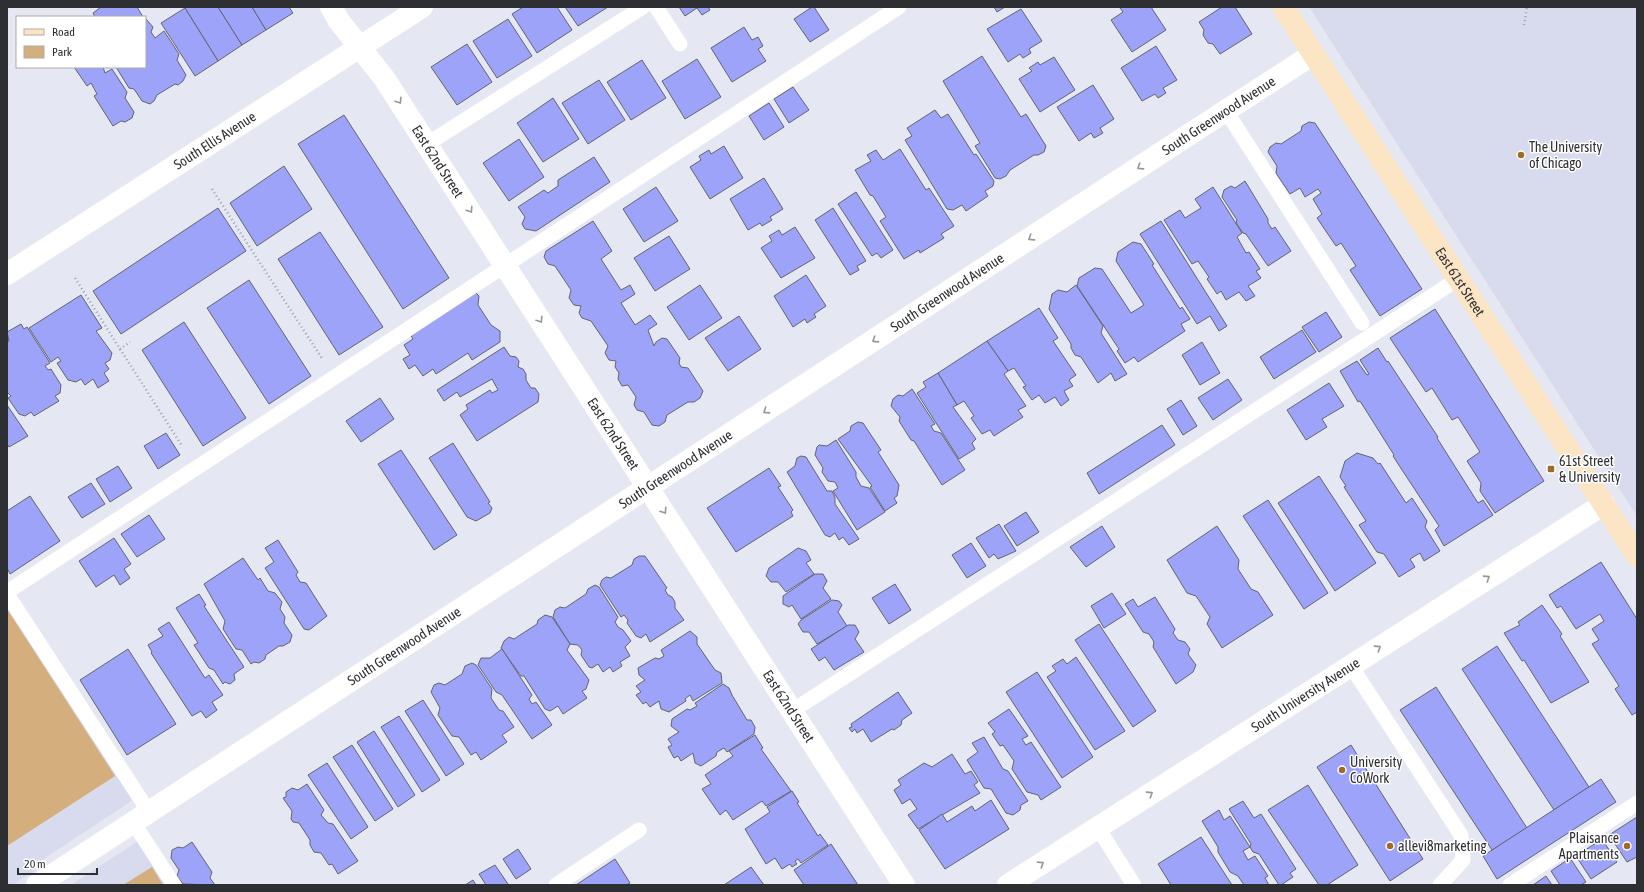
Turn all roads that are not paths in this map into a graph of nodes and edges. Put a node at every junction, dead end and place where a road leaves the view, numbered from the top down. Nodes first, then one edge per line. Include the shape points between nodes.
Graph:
1 (330, 7) edge
2 (422, 7) edge
3 (643, 7) edge
4 (656, 7) edge
5 (899, 7) edge
6 (1283, 7) edge
7 (680, 44) dead end
8 (360, 47) junction
9 (1313, 54) junction
10 (1226, 111) junction
11 (427, 144) junction
12 (505, 265) junction
13 (7, 274) edge
14 (1458, 279) junction
15 (1362, 323) dead end
16 (648, 487) junction
17 (1604, 504) junction
18 (1637, 556) edge
19 (7, 593) edge
20 (1351, 666) junction
21 (792, 711) junction
22 (1637, 803) edge
23 (141, 817) junction
24 (1098, 828) junction
25 (640, 830) dead end
26 (37, 885) edge
27 (174, 885) edge
28 (556, 885) edge
29 (904, 885) edge
30 (1008, 885) edge
31 (1134, 885) edge
32 (1440, 885) edge
33 (1510, 885) edge

1 - 8 street, East 62nd Street
2 - 8 street, South Ellis Avenue
3 - 11 lane
4 - 7 lane
5 - 12 lane
6 - 9 street, East 61st Street
8 -> 11 street, East 62nd Street via 378,69
8 - 13 street, South Ellis Avenue
9 - 10 street, South Greenwood Avenue
9 - 14 street, East 61st Street
10 - 15 lane
10 -> 16 street, South Greenwood Avenue
11 -> 12 street, East 62nd Street
12 -> 16 street, East 62nd Street
12 - 19 lane
14 - 17 street, East 61st Street
14 - 21 lane
16 -> 21 street, East 62nd Street
16 - 23 street, South Greenwood Avenue
17 - 18 street, East 61st Street
20 -> 17 street, South University Avenue
19 - 23 lane
24 -> 20 street, South University Avenue
20 - 32 lane via 1461,835 1463,860
21 - 29 street, East 62nd Street
22 - 33 lane
23 - 26 street, South Greenwood Avenue
23 - 27 lane
30 -> 24 street, South University Avenue
24 - 31 lane
25 - 28 lane

